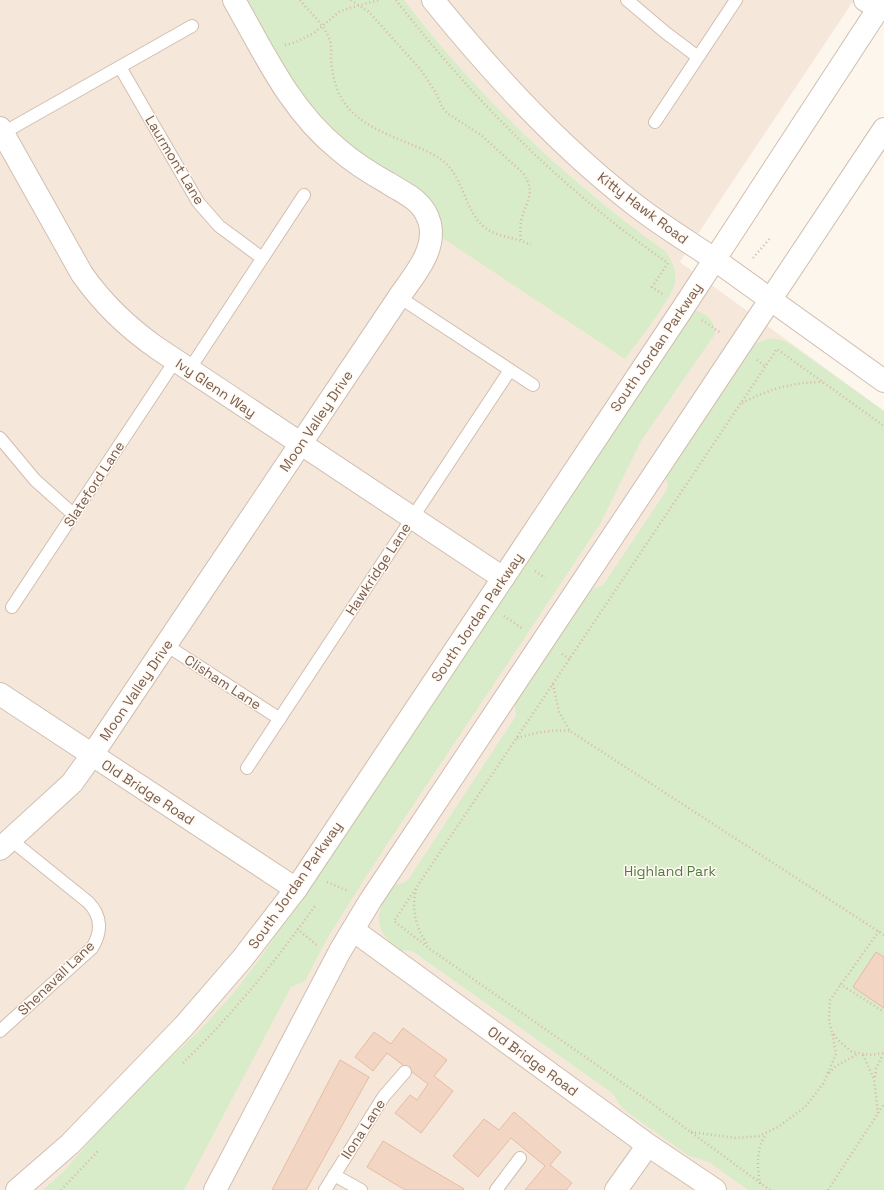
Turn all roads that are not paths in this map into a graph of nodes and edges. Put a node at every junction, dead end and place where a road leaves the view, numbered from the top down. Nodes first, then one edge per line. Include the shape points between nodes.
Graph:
1 (234, 0) edge
2 (433, 0) edge
3 (627, 0) edge
4 (736, 0) edge
5 (876, 3) edge
6 (192, 26) dead end
7 (698, 57) junction
8 (120, 67) junction
9 (655, 122) dead end
10 (884, 129) edge
11 (1, 131) edge
12 (304, 195) dead end
13 (262, 258) junction
14 (714, 259) junction
15 (399, 297) junction
16 (771, 300) junction
17 (182, 365) junction
18 (510, 370) junction
19 (884, 381) edge
20 (533, 385) dead end
21 (0, 438) edge
22 (300, 444) junction
23 (73, 514) junction
24 (412, 518) junction
25 (503, 578) junction
26 (12, 607) dead end
27 (166, 645) junction
28 (0, 694) edge
29 (280, 719) junction
30 (92, 755) junction
31 (247, 768) dead end
32 (5, 844) edge
33 (296, 889) junction
34 (353, 930) junction
35 (0, 1031) edge
36 (405, 1072) dead end
37 (648, 1144) junction
38 (520, 1158) dead end
39 (334, 1175) junction
40 (17, 1190) edge
41 (215, 1190) edge
42 (325, 1190) edge
43 (361, 1190) edge
44 (496, 1190) edge
45 (616, 1190) edge
46 (715, 1190) edge

1 - 15 street, Moon Valley Drive via 299,110 336,148 416,200 427,216 431,234 428,253
2 - 14 street, Kitty Hawk Road via 501,80 568,148 631,202
3 - 7 lane
4 - 7 lane
5 - 14 street, South Jordan Parkway
6 - 8 lane
7 - 9 lane
8 - 11 lane
8 - 13 lane, Laurmont Lane via 198,202 219,226
10 - 16 street
11 - 17 street, Ivy Glenn Way via 97,296 135,333
12 - 13 lane, Slateford Lane
13 - 17 lane, Slateford Lane
14 - 16 street, Kitty Hawk Road
14 - 25 street, South Jordan Parkway
15 - 18 lane
15 - 22 street, Moon Valley Drive
16 - 19 street, Kitty Hawk Road
16 - 34 street via 391,868
17 - 22 street, Ivy Glenn Way
17 - 23 lane, Slateford Lane
18 - 20 lane
18 - 24 lane, Hawkridge Lane
21 - 23 lane via 36,480
22 - 24 street, Ivy Glenn Way
22 - 27 street, Moon Valley Drive
23 - 26 lane, Slateford Lane
24 - 25 street, Ivy Glenn Way
24 - 29 lane, Hawkridge Lane
25 - 33 street, South Jordan Parkway
27 - 29 lane, Clisham Lane
27 - 30 street, Moon Valley Drive
28 - 30 street, Old Bridge Road
29 - 31 lane, Hawkridge Lane
30 - 32 street, Moon Valley Drive via 72,783
30 - 33 street, Old Bridge Road
32 - 35 lane, Shenavall Lane via 88,902 98,914 100,931 92,948
33 - 40 street, South Jordan Parkway via 242,959 184,1026 70,1144
34 - 37 street, Old Bridge Road
34 - 41 street
36 - 39 lane, Ilona Lane via 384,1096
37 - 45 street
37 - 46 street, Old Bridge Road
38 - 44 lane
39 - 42 lane, Ilona Lane
39 - 43 lane

